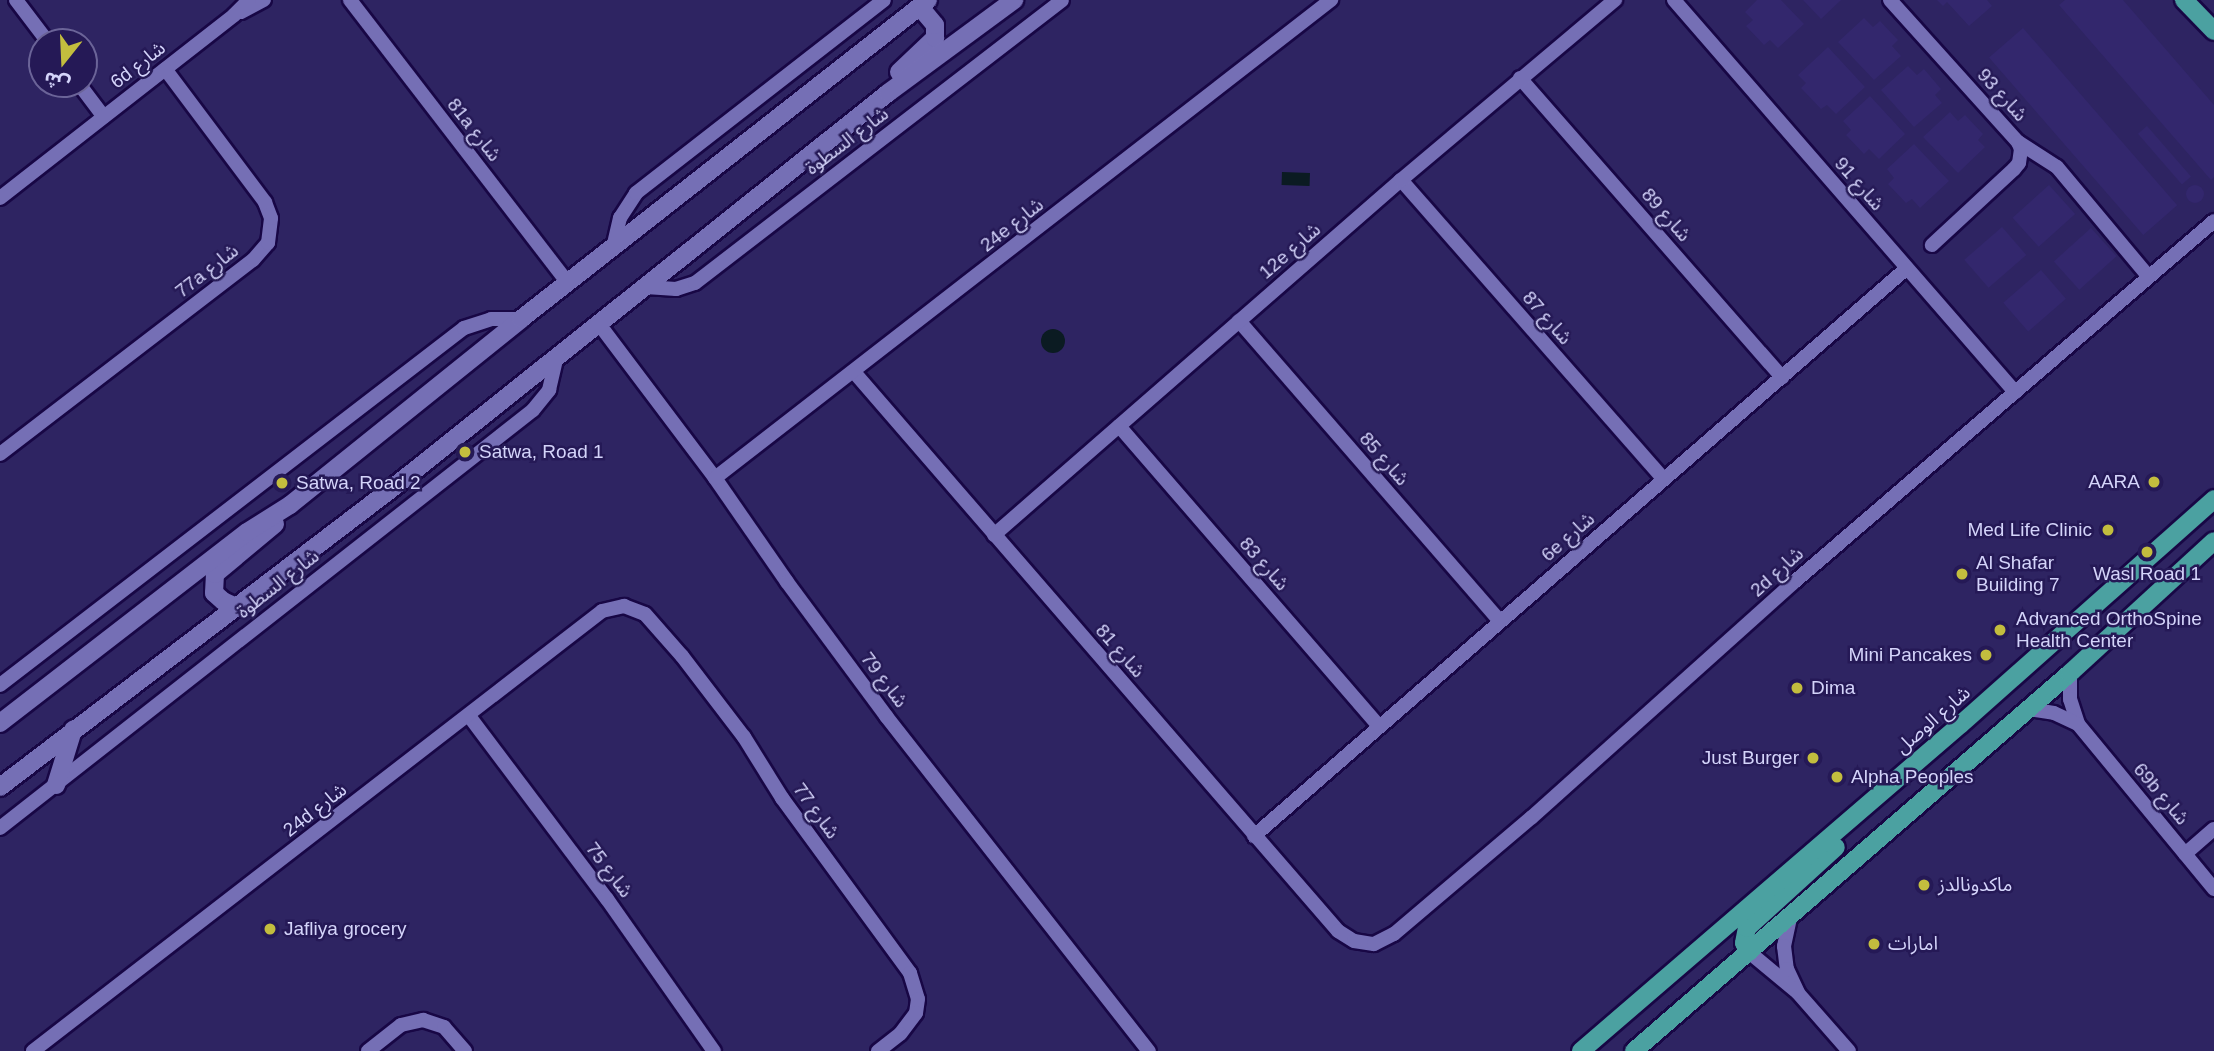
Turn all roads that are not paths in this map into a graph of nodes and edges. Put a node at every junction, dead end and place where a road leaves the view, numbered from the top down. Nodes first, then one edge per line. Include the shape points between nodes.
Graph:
1 (16, 0) edge
2 (249, 0) edge
3 (264, 0) edge
4 (349, 0) edge
5 (884, 0) edge
6 (1014, 0) edge
7 (1062, 0) edge
8 (1332, 0) edge
9 (1615, 0) edge
10 (1674, 0) edge
11 (1890, 0) edge
12 (2184, 0) edge
13 (924, 3) edge
14 (234, 15) junction
15 (37, 28) edge
16 (2214, 31) edge
17 (165, 69) junction
18 (1520, 78) junction
19 (887, 93) junction
20 (90, 98) edge
21 (104, 117) junction
22 (2018, 142) junction
23 (1401, 180) junction
24 (0, 198) edge
25 (2214, 221) edge
26 (1932, 245) dead end
27 (613, 248) junction
28 (1907, 268) junction
29 (2149, 277) junction
30 (568, 283) junction
31 (646, 287) junction
32 (521, 319) junction
33 (1239, 321) junction
34 (599, 324) junction
35 (557, 356) junction
36 (854, 372) junction
37 (1782, 377) junction
38 (2015, 392) junction
39 (1119, 426) junction
40 (0, 454) edge
41 (715, 478) junction
42 (1664, 479) junction
43 (2214, 499) edge
44 (290, 505) junction
45 (994, 535) junction
46 (2214, 541) edge
47 (624, 606) joint
48 (236, 607) junction
49 (1500, 621) junction
50 (2070, 673) junction
51 (0, 685) edge
52 (2029, 709) junction
53 (469, 716) junction
54 (0, 723) edge
55 (1961, 724) junction
56 (2078, 724) junction
57 (1380, 727) junction
58 (74, 730) junction
59 (56, 785) junction
60 (0, 787) edge
61 (0, 828) edge
62 (2214, 829) edge
63 (1254, 836) junction
64 (2185, 854) junction
65 (2214, 889) edge
66 (1790, 918) junction
67 (1364, 944) joint
68 (1749, 952) junction
69 (1798, 993) junction
70 (33, 1051) edge
71 (368, 1051) edge
72 (465, 1051) edge
73 (714, 1051) edge
74 (878, 1051) edge
75 (1149, 1051) edge
76 (1581, 1051) edge
77 (1634, 1051) edge
78 (1849, 1051) edge

1 - 15 street
2 - 14 street, 6d شارع
3 - 14 street, 6d شارع
4 - 30 street, 81a شارع
5 - 27 street via 636,193 624,209
6 - 19 main road, شارع السطوة
7 - 31 street, شارع السطوة via 695,283 676,289
8 - 36 street, 24e شارع
9 - 18 street, 12e شارع
10 - 28 street, شارع 91
11 - 22 street, شارع 93
12 - 16 main road
13 - 19 main road via 935,38 902,69
13 - 27 main road
14 - 17 street, 6d شارع
17 - 21 street, 6d شارع
17 - 40 street, 77a شارع via 265,202 271,218 268,243 253,260
18 - 23 street, 12e شارع
18 - 37 street, شارع 89
19 - 31 main road, شارع السطوة
20 - 21 street
21 - 24 street, 6d شارع
22 - 26 street, شارع 93 via 2021,156 2014,169
22 - 29 street via 2057,167
23 - 33 street, 12e شارع
23 - 42 street, شارع 87
25 - 29 street, 2d شارع
27 - 30 main road
28 - 37 street, 6e شارع
28 - 38 street, شارع 91
29 - 38 street, 2d شارع
30 - 32 main road
31 - 34 main road, شارع السطوة
32 - 44 main road
32 - 51 street via 491,319 459,331
33 - 39 street, 12e شارع
33 - 49 street, شارع 85
34 - 35 main road, شارع السطوة
34 - 41 street, شارع 79
35 - 48 main road, شارع السطوة
35 - 59 street, شارع السطوة via 549,390 533,410
36 - 41 street, 24e شارع
36 - 45 street, شارع 81
37 - 42 street, 6e شارع
38 - 67 street, 2d شارع via 1394,934 1385,941
39 - 45 street, 12e شارع
39 - 57 street, شارع 83
41 - 75 street, شارع 79 via 886,716
42 - 49 street, 6e شارع
43 - 55 main road, شارع الوصل
44 - 48 main road via 270,530 215,574 214,593
44 - 54 main road via 247,532
45 - 63 street, شارع 81
46 - 50 main road
47 - 53 street, 24d شارع via 602,611
47 - 74 street, شارع 77 via 645,614 698,676 910,973 916,985 916,1013 900,1034
48 - 58 main road, شارع السطوة
49 - 57 street, 6e شارع
50 - 52 main road
50 - 56 street, 69b شارع via 2070,699
52 - 56 street, 69b شارع
52 - 66 main road
53 - 70 street, 24d شارع
53 - 73 street, شارع 75
55 - 68 main road via 1920,771 1747,928 1744,943
55 - 76 main road, شارع الوصل
56 - 64 street, 69b شارع
57 - 63 street, 6e شارع
58 - 59 main road
58 - 60 main road, شارع السطوة
59 - 61 street, شارع السطوة
62 - 64 street
63 - 67 street, شارع 81 via 1338,930
64 - 65 street, 69b شارع
66 - 68 main road
66 - 69 street via 1783,954
68 - 69 street
68 - 77 main road
69 - 78 street
71 - 72 street via 401,1025 423,1020 444,1027

